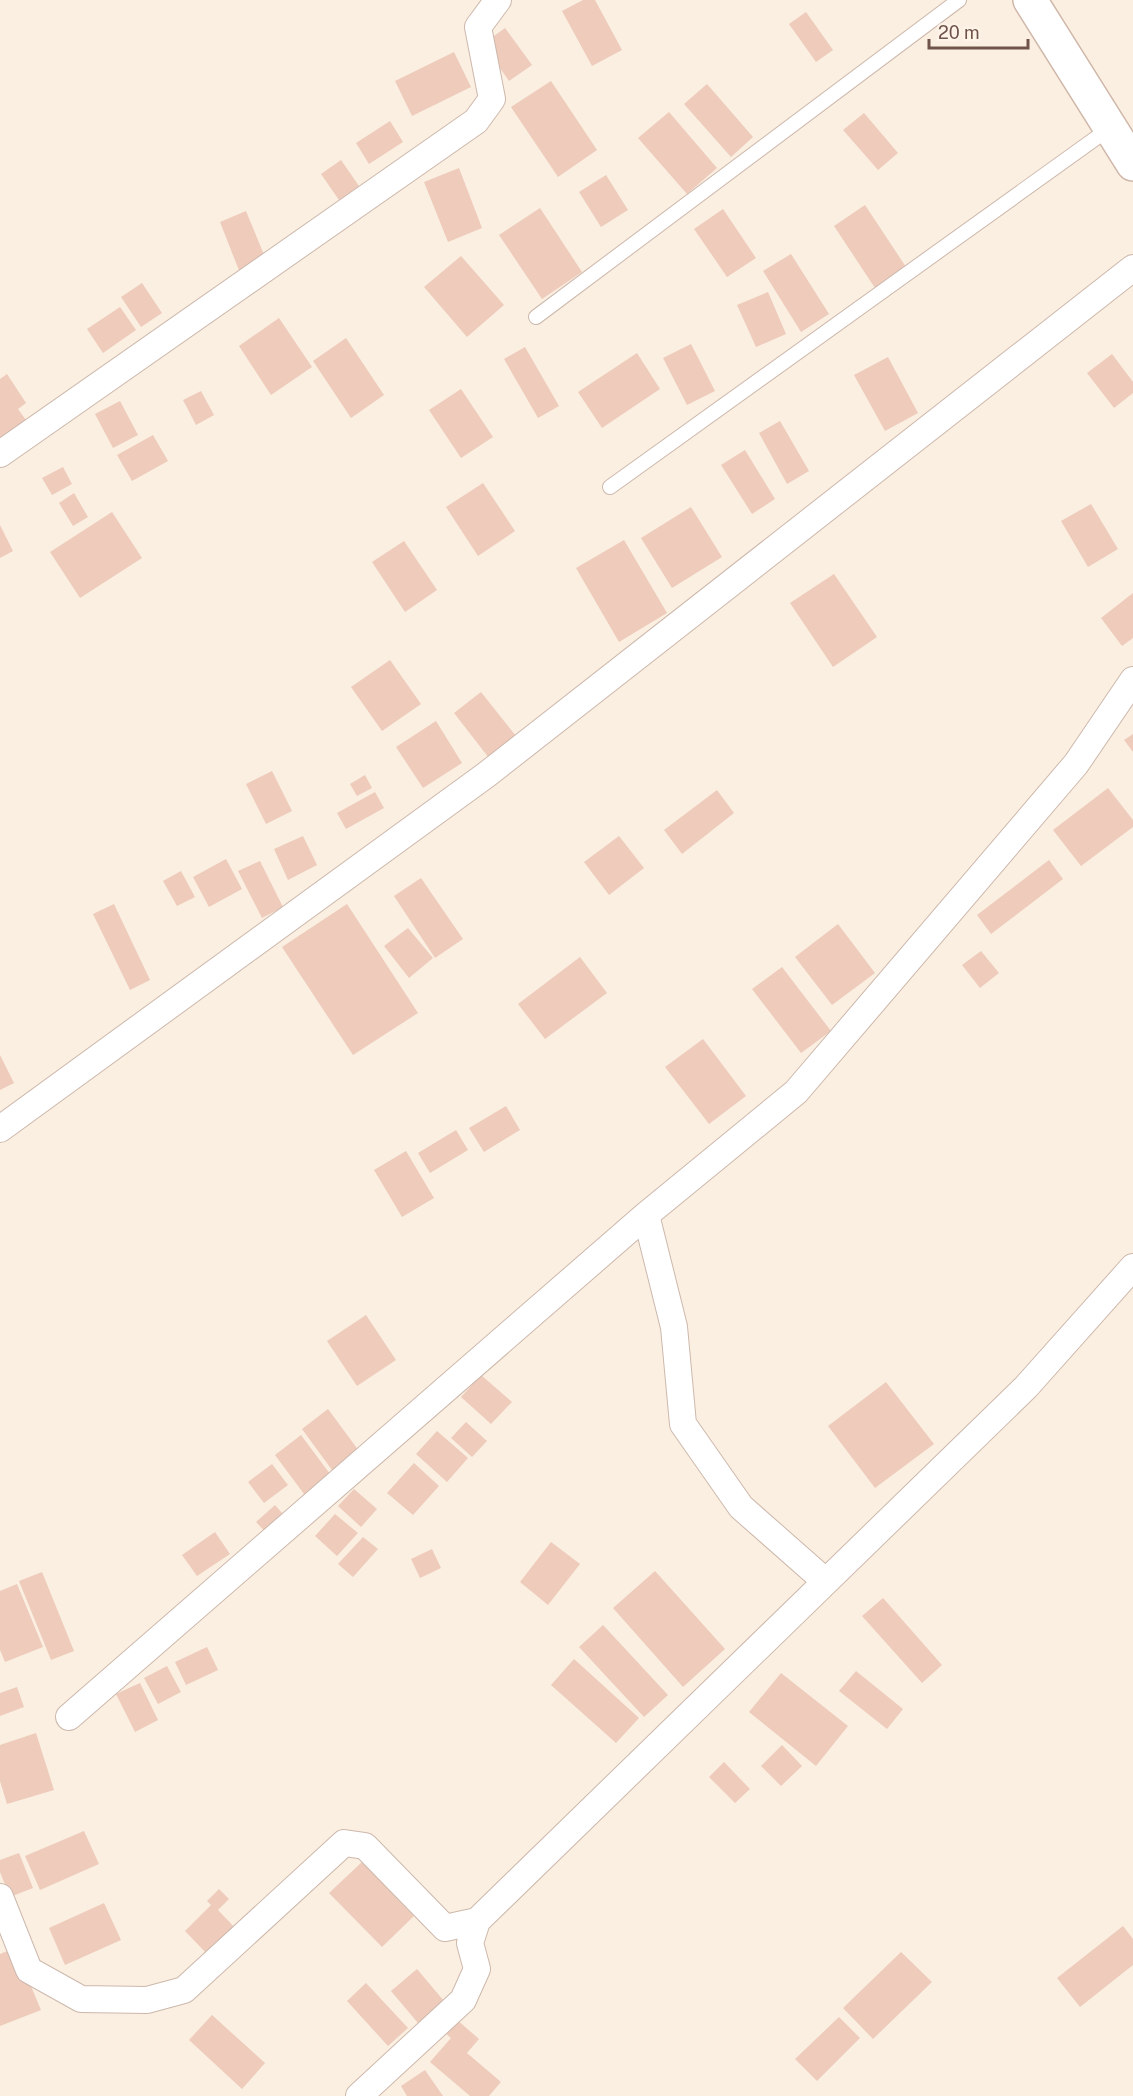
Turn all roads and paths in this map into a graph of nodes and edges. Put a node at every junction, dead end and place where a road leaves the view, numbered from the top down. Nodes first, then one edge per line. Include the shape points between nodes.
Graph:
1 (498, 0) edge
2 (959, 0) edge
3 (1030, 0) edge
4 (1110, 128) junction
5 (1133, 164) edge
6 (1133, 268) edge
7 (536, 317) dead end
8 (0, 454) edge
9 (609, 487) dead end
10 (1133, 680) edge
11 (0, 1129) edge
12 (646, 1215) junction
13 (1133, 1267) edge
14 (825, 1581) junction
15 (69, 1717) dead end
16 (0, 1897) edge
17 (477, 1921) junction
18 (359, 2096) edge

1 - 8 street via 478,27 492,99 476,121
2 - 7 lane
3 - 4 street
4 - 5 street
4 - 9 lane
6 - 11 street via 486,775
10 - 12 street via 1076,764 796,1092
12 - 14 street via 674,1327 683,1424 741,1507
12 - 15 street
13 - 14 street via 1026,1388
14 - 17 street
16 - 17 street via 29,1970 81,1999 147,2000 184,1990 344,1843 365,1846 445,1928
17 - 18 street via 470,1943 477,1969 463,2000

